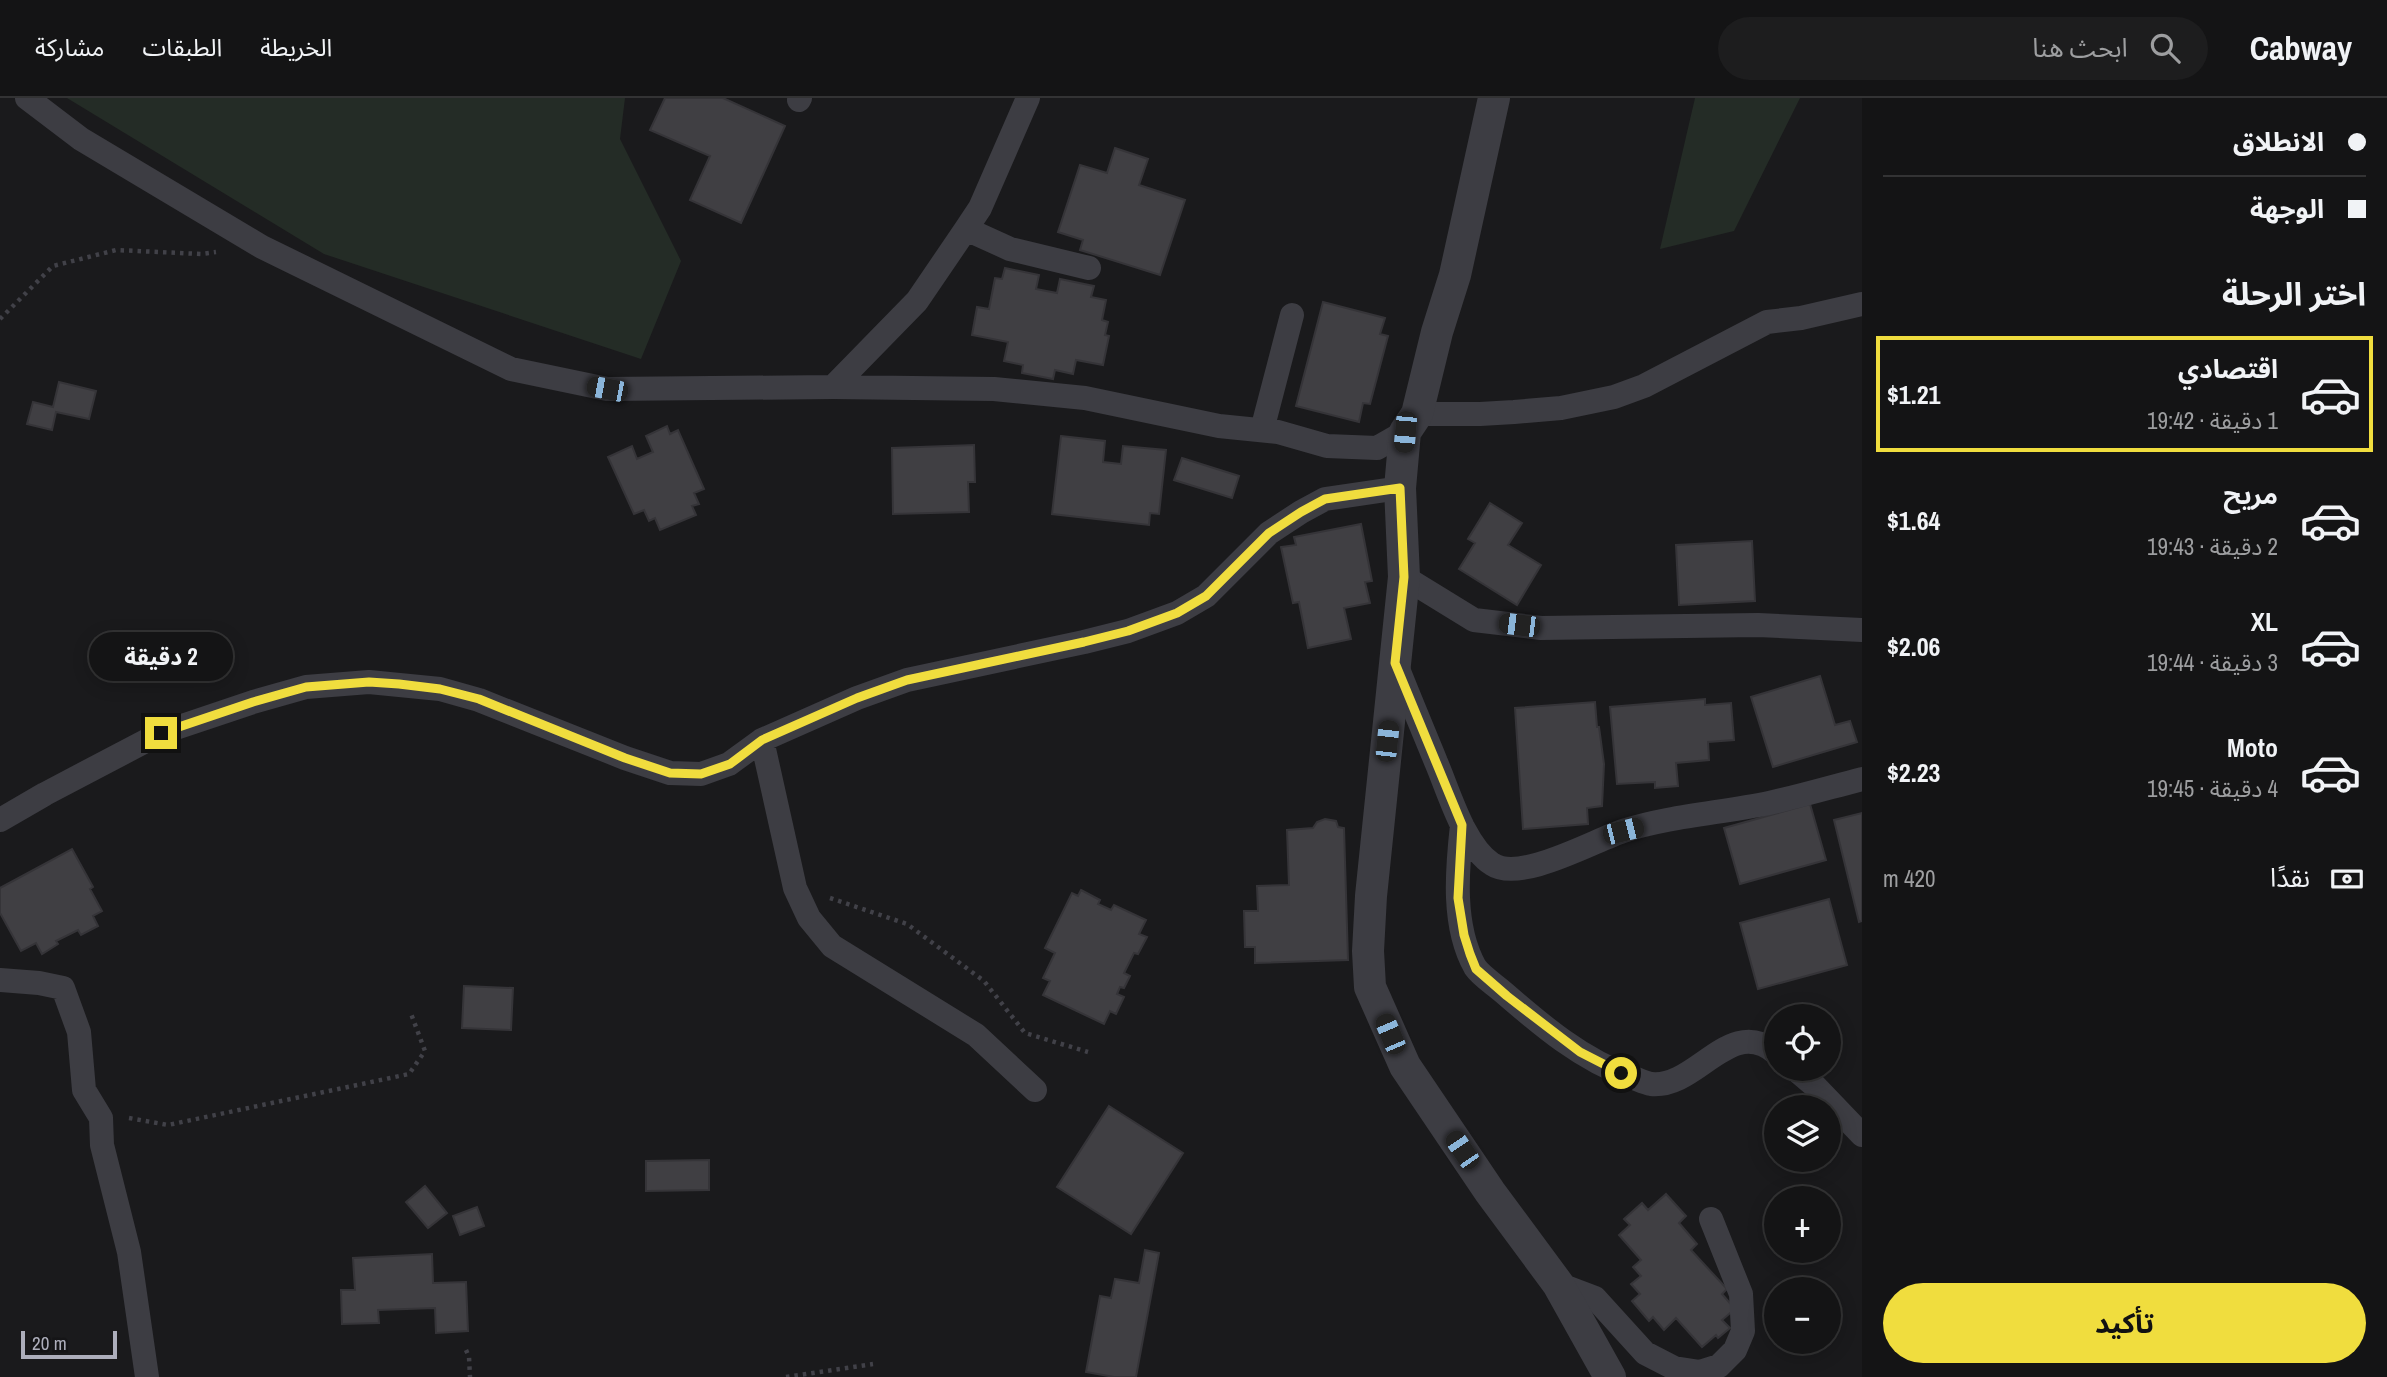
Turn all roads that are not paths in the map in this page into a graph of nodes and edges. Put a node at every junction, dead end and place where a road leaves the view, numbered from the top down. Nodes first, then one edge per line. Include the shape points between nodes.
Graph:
1 (27, 98) edge
2 (1028, 98) edge
3 (1494, 98) edge
4 (966, 229) junction
5 (1089, 268) dead end
6 (1862, 304) edge
7 (1292, 314) dead end
8 (833, 387) junction
9 (1411, 423) junction
10 (1262, 430) junction
11 (1400, 488) junction
12 (1404, 577) junction
13 (1862, 630) edge
14 (1395, 663) junction
15 (762, 740) junction
16 (1862, 779) edge
17 (0, 820) edge
18 (1462, 825) junction
19 (0, 980) edge
20 (1764, 1047) edge
21 (1809, 1081) edge
22 (1035, 1090) dead end
23 (1862, 1135) edge
24 (1712, 1219) dead end
25 (1558, 1284) junction
26 (147, 1377) edge
27 (1610, 1377) edge

1 - 8 street via 80,139 262,247 511,369 607,389
2 - 4 street via 980,208
3 - 9 street via 1455,275
4 - 5 street via 1010,248
4 - 8 street via 917,302
6 - 9 street via 1767,322 1614,397 1560,408
7 - 10 street
8 - 10 street via 994,389 1085,398 1219,426
9 - 10 street via 1377,448 1326,446
9 - 11 street
11 - 12 street
11 - 15 street via 1325,499 1301,512 1269,533 1206,596 1168,617 1084,642 907,680
12 - 13 street via 1474,620 1541,628 1758,625
12 - 14 street
14 - 18 street
14 - 25 street via 1371,896 1370,987 1405,1066
15 - 17 street via 730,764 701,774 670,773 479,699 440,689 369,682 306,687 161,733
15 - 22 street via 795,888 809,918 832,947 976,1035
16 - 18 street via 1769,803 1623,831 1522,868 1493,866
18 - 20 street via 1458,898 1476,969 1580,1052 1652,1084 1686,1075 1732,1045 1748,1042
19 - 26 street via 63,988 79,1032 85,1090 101,1118 102,1144 128,1252
21 - 23 street
24 - 25 street via 1741,1294 1743,1331 1735,1350 1719,1366 1700,1372 1674,1368 1645,1353 1595,1298
25 - 27 street

